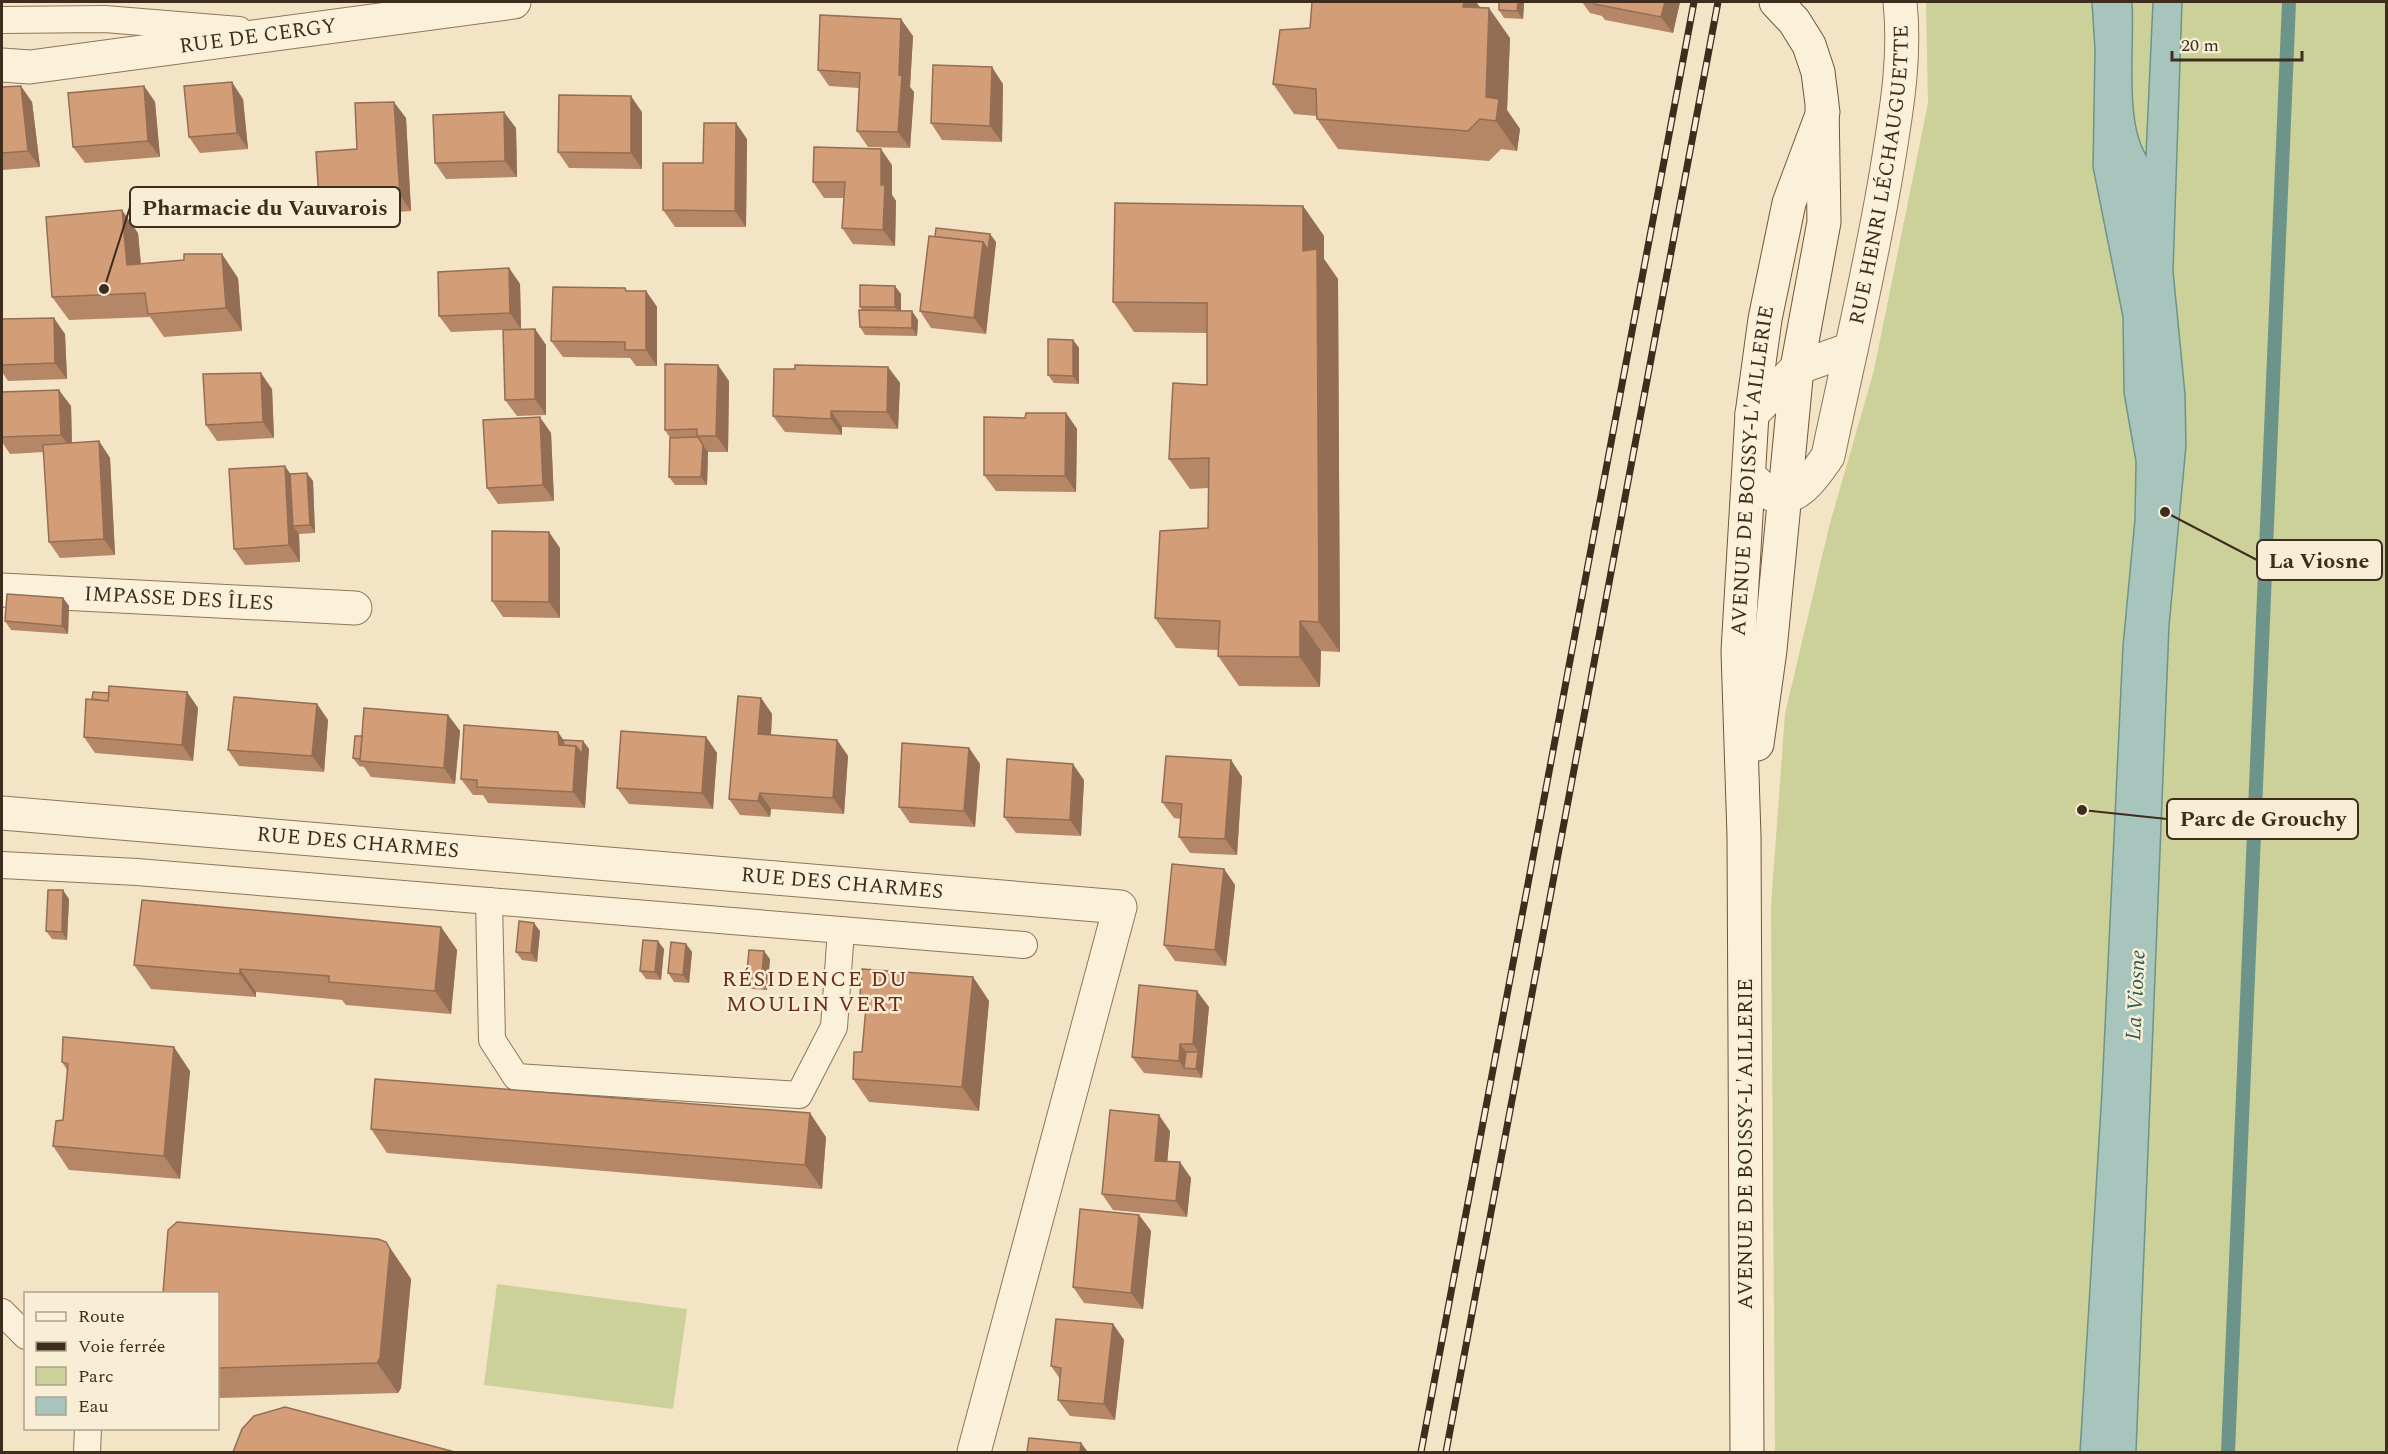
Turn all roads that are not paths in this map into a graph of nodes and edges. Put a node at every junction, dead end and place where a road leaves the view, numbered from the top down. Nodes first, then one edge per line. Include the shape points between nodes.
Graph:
1 (514, 2) edge
2 (1776, 2) edge
3 (1900, 2) edge
4 (2, 20) edge
5 (278, 33) junction
6 (2, 65) edge
7 (1823, 112) junction
8 (1851, 349) junction
9 (1797, 368) junction
10 (1752, 414) junction
11 (1749, 476) junction
12 (1784, 496) junction
13 (2, 590) edge
14 (356, 609) dead end
15 (2, 813) edge
16 (1744, 836) junction
17 (2, 865) edge
18 (489, 901) junction
19 (841, 930) junction
20 (1024, 945) dead end
21 (2, 1312) edge
22 (24, 1334) edge
23 (88, 1430) edge
24 (87, 1452) edge
25 (974, 1452) edge
26 (1747, 1452) edge

1 - 5 street, RUE DE CERGY
2 - 7 street, AVENUE DE BOISSY-L'AILLERIE via 1809,45 1818,72
3 - 8 street, RUE HENRI LÉCHAUGUETTE via 1902,75 1875,243
4 - 5 lane via 105,19
5 - 6 street, RUE DE CERGY via 30,67
7 - 9 street, AVENUE DE BOISSY-L'AILLERIE via 1824,222
7 - 10 street, AVENUE DE BOISSY-L'AILLERIE via 1789,202 1765,319
8 - 9 street, RUE HENRI LÉCHAUGUETTE
8 - 12 street, RUE HENRI LÉCHAUGUETTE via 1828,456 1809,485
9 - 10 street, RUE HENRI LÉCHAUGUETTE
9 - 12 street, AVENUE DE BOISSY-L'AILLERIE
10 - 11 street, AVENUE DE BOISSY-L'AILLERIE
11 - 12 street via 1772,495
11 - 16 street, AVENUE DE BOISSY-L'AILLERIE via 1738,651
12 - 16 street, AVENUE DE BOISSY-L'AILLERIE via 1770,650
13 - 14 street, IMPASSE DES ÎLES
15 - 25 street, RUE DES CHARMES via 1120,907
16 - 26 street, AVENUE DE BOISSY-L'AILLERIE
17 - 18 lane
18 - 19 lane
18 - 19 lane via 492,1040 516,1077 799,1095 834,1027
19 - 20 lane
21 - 22 lane
23 - 24 lane

